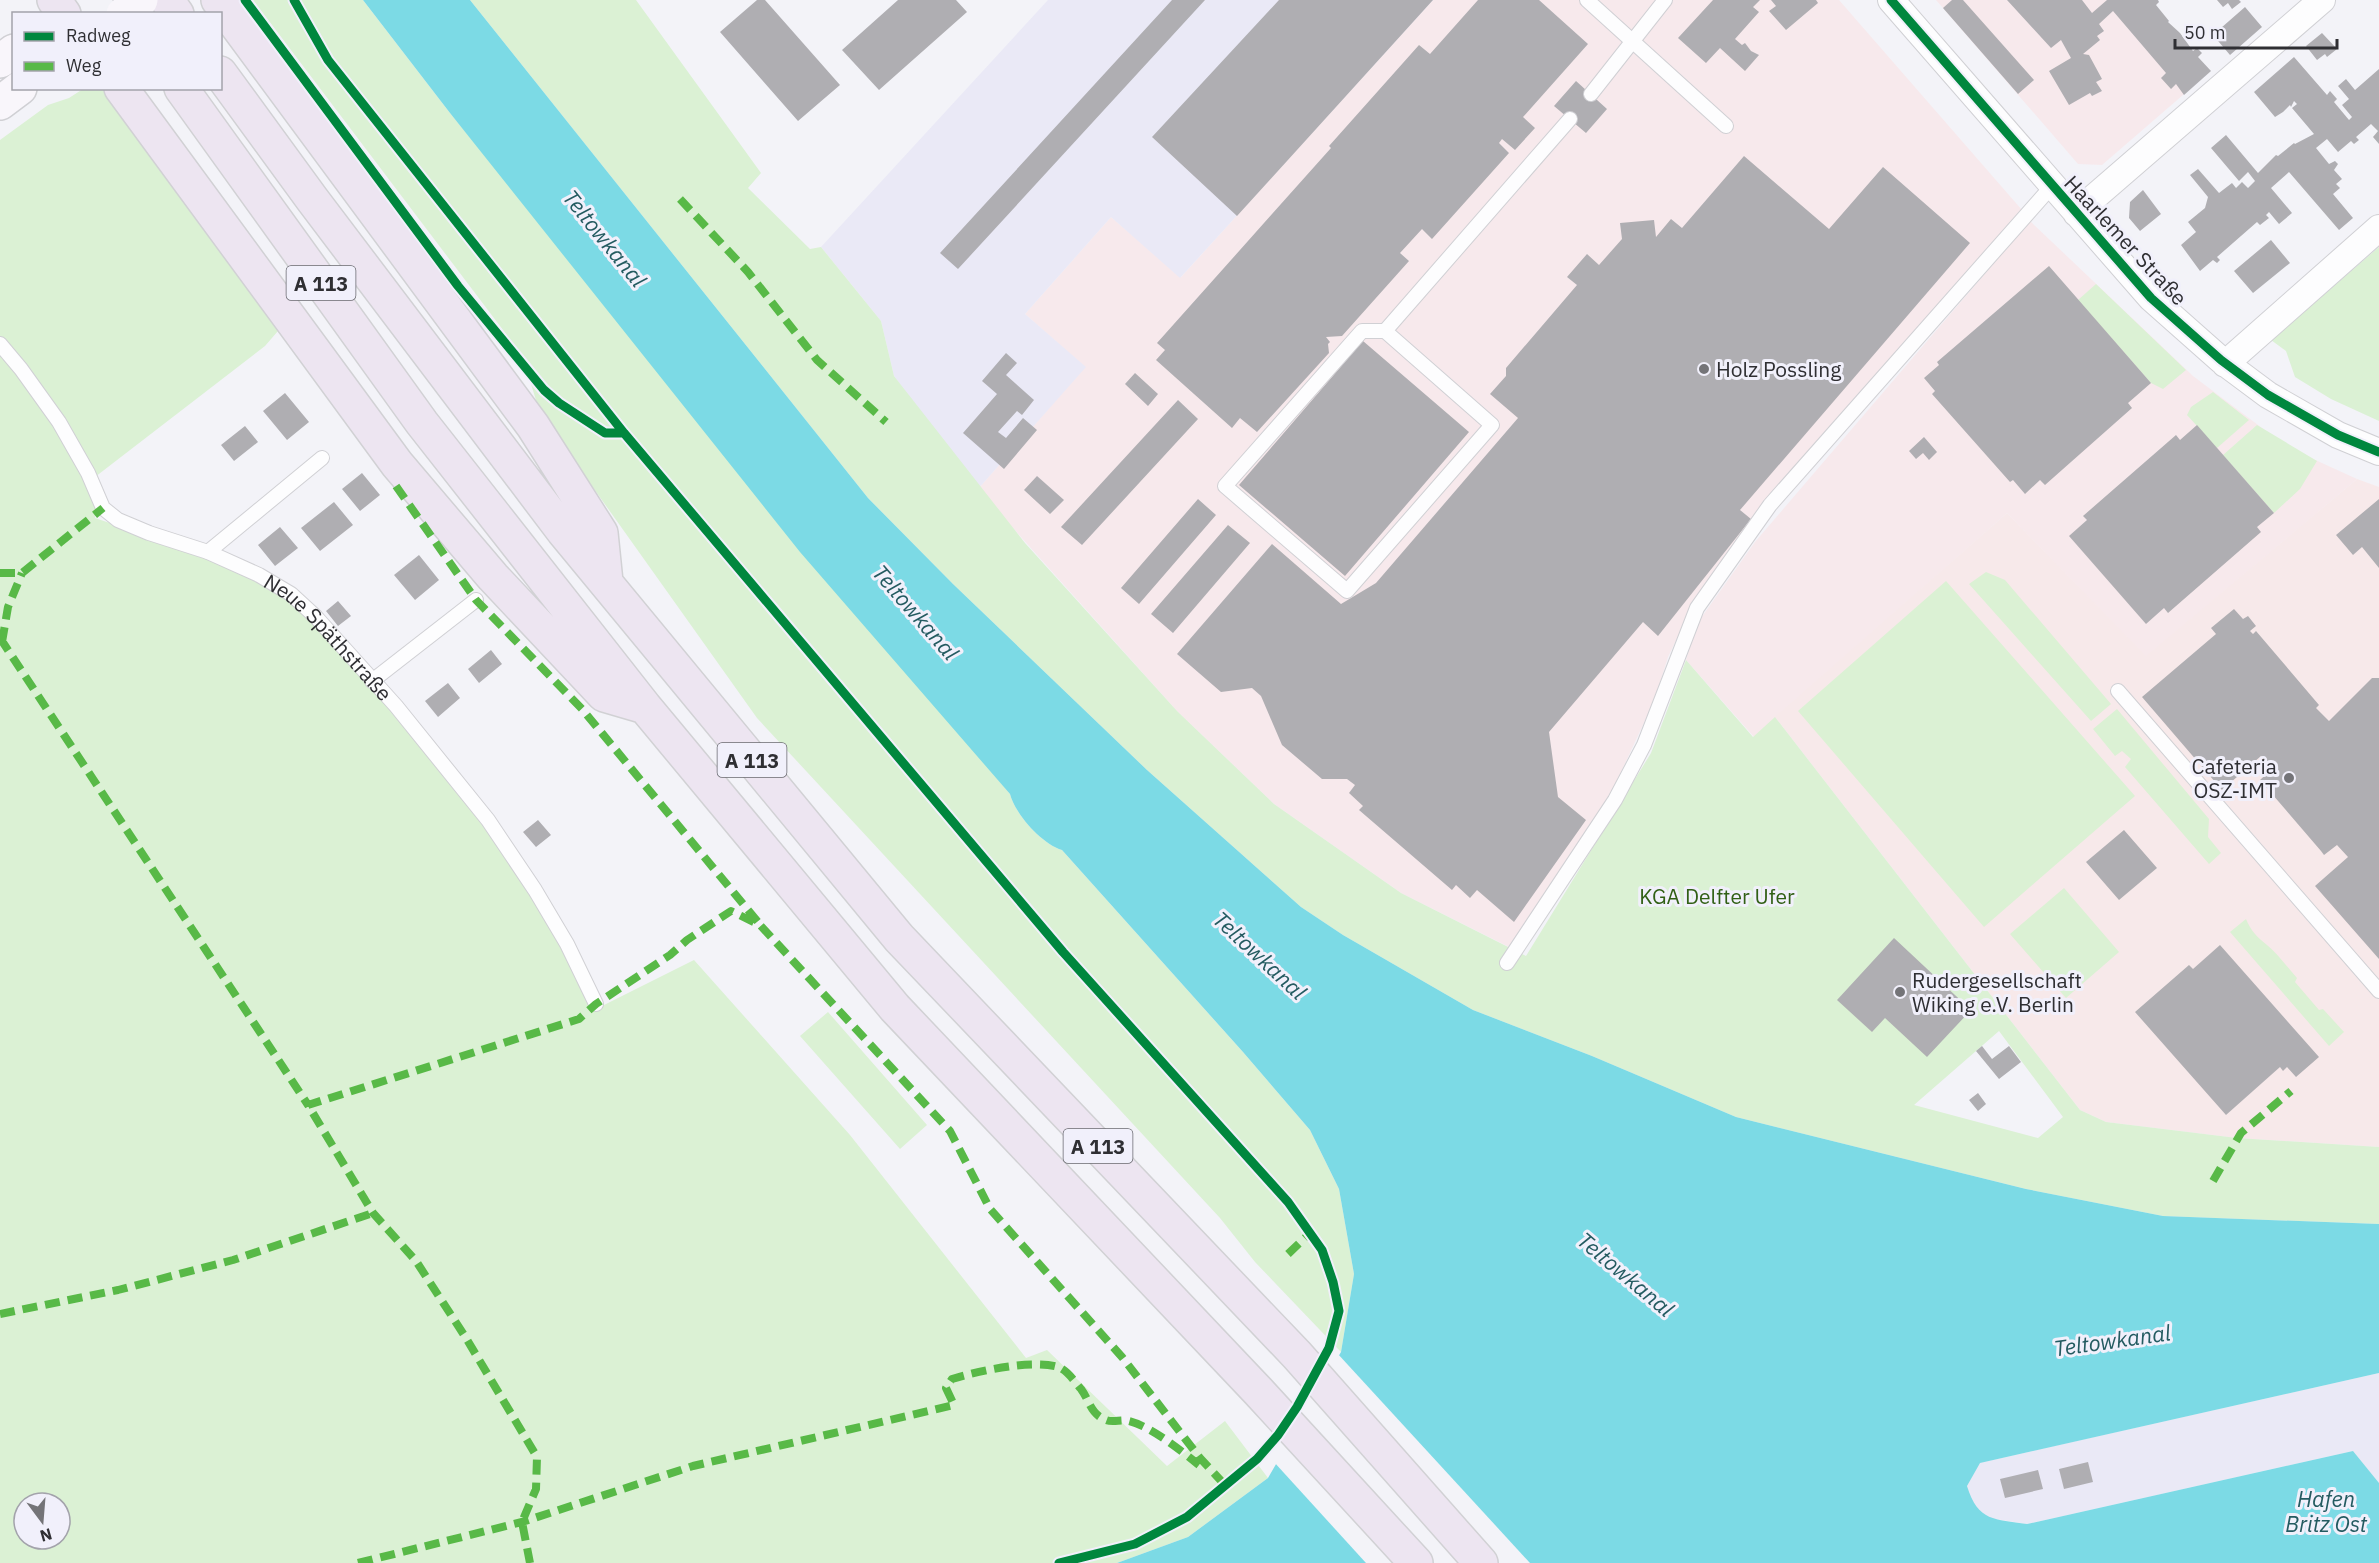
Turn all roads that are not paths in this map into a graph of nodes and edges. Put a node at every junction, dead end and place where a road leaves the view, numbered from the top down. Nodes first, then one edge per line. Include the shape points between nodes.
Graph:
1 (141, 0) edge
2 (218, 0) edge
3 (1587, 0) edge
4 (1665, 0) edge
5 (1891, 0) edge
6 (2322, 0) edge
7 (127, 12) edge
8 (1631, 41) junction
9 (222, 76) edge
10 (17, 90) edge
11 (122, 90) edge
12 (182, 90) edge
13 (1591, 94) dead end
14 (0, 103) edge
15 (1570, 119) dead end
16 (1726, 126) dead end
17 (2052, 186) junction
18 (2076, 213) junction
19 (2379, 228) edge
20 (1385, 331) junction
21 (0, 344) edge
22 (2225, 364) junction
23 (2379, 452) edge
24 (322, 458) dead end
25 (208, 552) junction
26 (606, 582) junction
27 (477, 600) dead end
28 (372, 681) junction
29 (2118, 691) dead end
30 (645, 707) junction
31 (1507, 963) dead end
32 (2379, 991) edge
33 (596, 1004) dead end
34 (1416, 1563) edge
35 (1481, 1563) edge

1 - 7 main road, bridge
2 - 26 highway via 533,426 601,533
3 - 8 lane
4 - 8 lane
5 - 17 street, Haarlemer Straße
6 - 18 street
8 - 13 lane
8 - 16 lane
9 - 26 highway, A 113 via 563,531
10 - 14 main road
11 - 30 highway via 419,490 493,577 604,695
12 - 30 highway, A 113 via 422,423
15 - 20 lane
17 - 18 street, Haarlemer Straße
17 - 31 lane via 1770,505 1697,608 1644,745 1615,800
18 - 22 street, Haarlemer Straße via 2151,298
19 - 22 street
20 - 20 lane via 1362,331 1225,486 1347,591 1492,425
21 - 25 lane, Neue Späthstraße via 59,422 103,508 118,520 149,533
22 - 23 street, Haarlemer Straße via 2312,421
24 - 25 lane
25 - 28 lane, Neue Späthstraße via 291,594
26 - 35 highway, A 113 via 899,938 1298,1355
27 - 28 lane
28 - 33 lane, Neue Späthstraße via 488,820 536,890
29 - 32 lane
30 - 34 highway, A 113 via 895,1008

